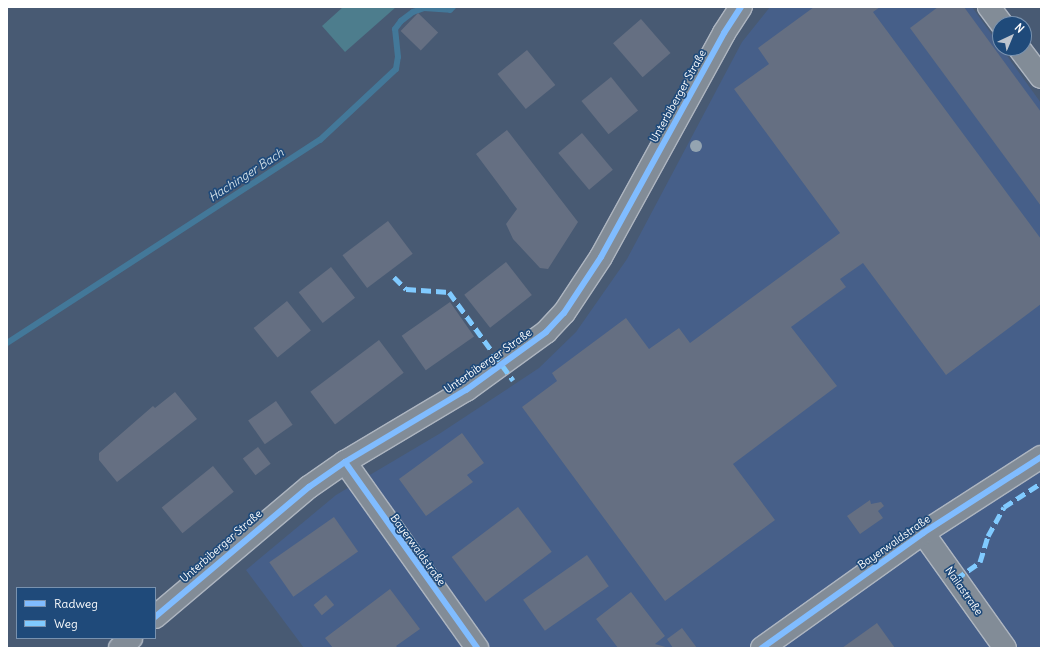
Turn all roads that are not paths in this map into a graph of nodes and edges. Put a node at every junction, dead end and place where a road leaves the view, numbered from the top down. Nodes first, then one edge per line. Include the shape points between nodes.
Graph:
1 (741, 7) edge
2 (989, 7) edge
3 (996, 16) edge
4 (1026, 56) edge
5 (1041, 77) edge
6 (1041, 457) edge
7 (345, 462) junction
8 (923, 533) junction
9 (156, 616) edge
10 (130, 639) edge
11 (120, 648) edge
12 (477, 648) edge
13 (762, 648) edge
14 (1005, 648) edge

1 - 7 street, Unterbiberger Straße via 724,33 601,257 564,312 546,332 503,365
2 - 3 street
4 - 5 street
6 - 8 street, Bayerwaldstraße
7 - 9 street, Unterbiberger Straße via 279,510
7 - 12 street, Bayerwaldstraße
8 - 13 street, Bayerwaldstraße
8 - 14 street, Nailastraße
10 - 11 street

